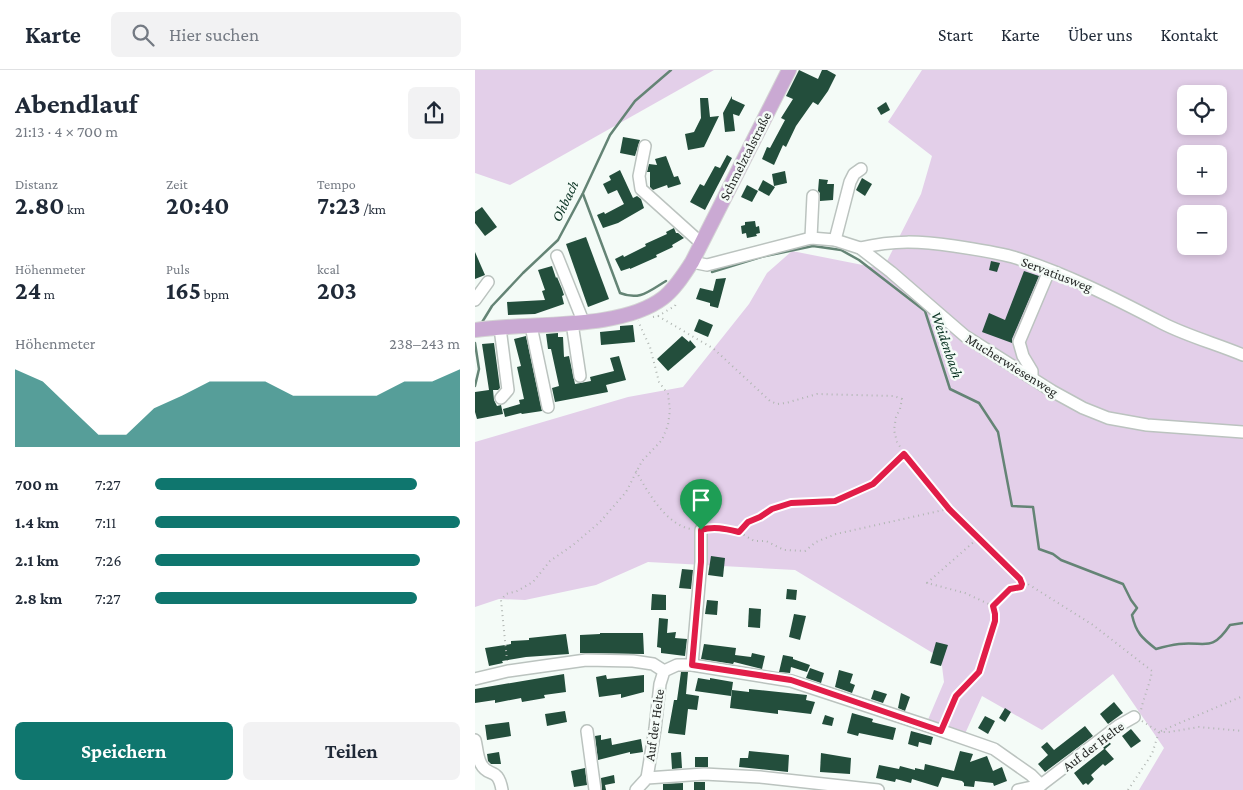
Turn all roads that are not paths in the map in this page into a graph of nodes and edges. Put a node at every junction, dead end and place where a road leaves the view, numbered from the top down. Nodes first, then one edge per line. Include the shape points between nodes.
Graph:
1 (789, 70) edge
2 (645, 146) dead end
3 (861, 169) dead end
4 (813, 196) dead end
5 (811, 238) junction
6 (835, 240) junction
7 (701, 243) junction
8 (860, 248) junction
9 (557, 256) dead end
10 (692, 262) junction
11 (1049, 271) junction
12 (488, 282) dead end
13 (475, 300) edge
14 (577, 322) junction
15 (531, 326) junction
16 (487, 328) edge
17 (1243, 355) edge
18 (579, 376) dead end
19 (1032, 378) junction
20 (501, 398) dead end
21 (549, 407) dead end
22 (1243, 432) edge
23 (701, 530) road end
24 (692, 665) junction
25 (664, 671) junction
26 (475, 679) edge
27 (1134, 718) road end
28 (587, 731) dead end
29 (475, 740) edge
30 (647, 778) junction
31 (1041, 785) junction
32 (502, 790) edge
33 (595, 790) edge
34 (636, 790) edge
35 (878, 790) edge
36 (1018, 790) edge

1 - 7 main road, Schmelztalstraße
2 - 7 street via 639,176 641,189
3 - 6 street via 850,182
4 - 5 street
5 - 6 street, Mucherwiesenweg
5 - 10 street, Mucherwiesenweg via 707,265
6 - 8 street, Mucherwiesenweg
7 - 10 main road, Schmelztalstraße
8 - 11 street, Servatiusweg via 906,241 922,242 1011,257
8 - 19 street, Mucherwiesenweg via 965,336
9 - 14 street
10 - 14 main road, Schmelztalstraße via 663,298 634,312
11 - 17 street, Servatiusweg via 1108,294 1163,324
11 - 19 street via 1019,342
12 - 13 street
14 - 15 main road, Schmelztalstraße
14 - 18 street
15 - 16 main road, Schmelztalstraße
15 - 21 street
16 - 20 street via 508,390
19 - 22 street, Mucherwiesenweg via 1083,408 1108,418 1147,425
23 - 24 street
24 - 25 street, Auf der Helte
24 - 31 street, Auf der Helte via 791,680 941,731 994,750
25 - 26 street via 653,664 633,660 595,660 509,671
25 - 30 street, Auf der Helte via 659,684
27 - 31 street, Auf der Helte via 1118,726
28 - 33 street
29 - 32 street via 481,765 496,774
30 - 34 street
30 - 35 street via 703,774
31 - 36 street

